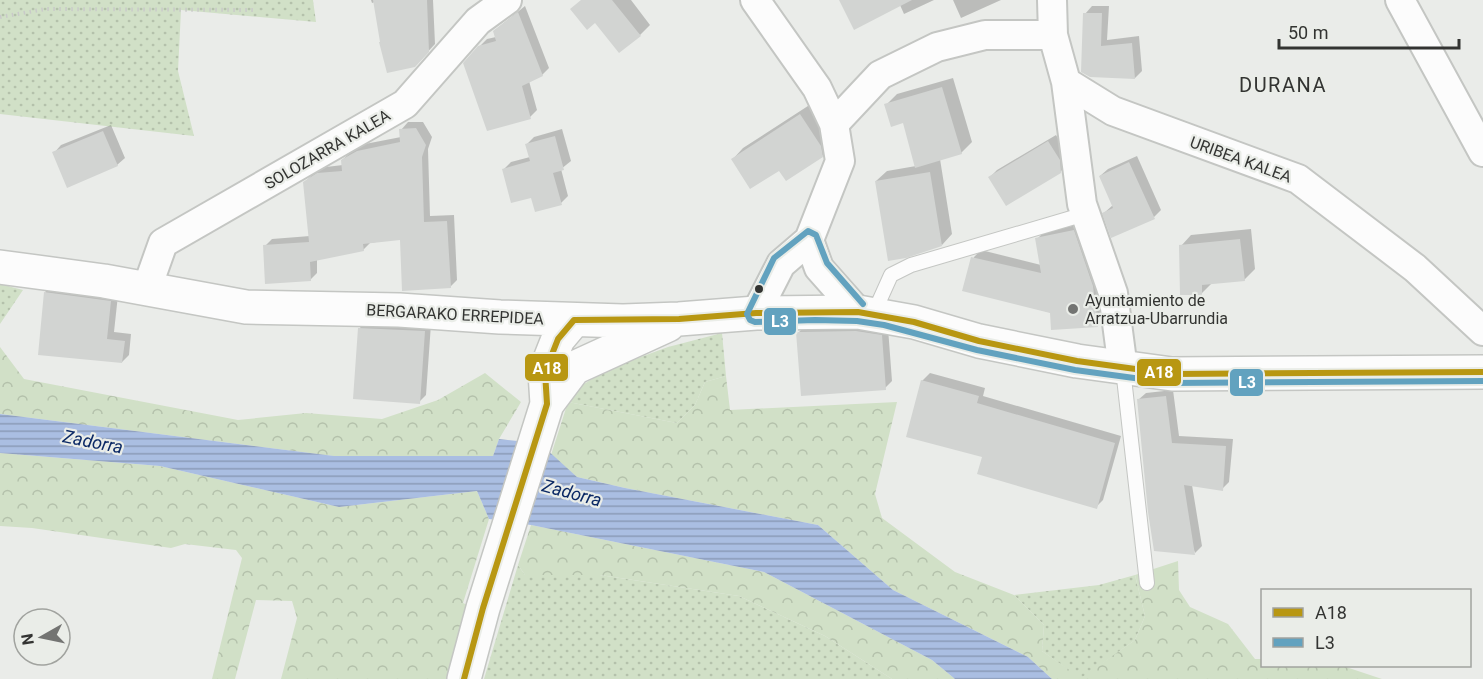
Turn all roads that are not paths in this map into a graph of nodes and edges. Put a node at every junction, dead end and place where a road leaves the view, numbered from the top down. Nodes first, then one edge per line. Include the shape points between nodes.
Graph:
1 (507, 0) edge
2 (755, 0) edge
3 (1052, 0) edge
4 (1400, 0) edge
5 (1053, 35) junction
6 (1066, 82) junction
7 (834, 124) junction
8 (1483, 152) edge
9 (1084, 214) junction
10 (809, 240) junction
11 (0, 267) edge
12 (147, 288) junction
13 (756, 313) junction
14 (865, 313) junction
15 (500, 317) junction
16 (679, 319) junction
17 (574, 320) junction
18 (1483, 331) edge
19 (562, 364) junction
20 (1123, 369) junction
21 (1483, 372) edge
22 (1147, 583) dead end
23 (464, 679) edge

1 - 12 street, SOLOZARRA KALEA via 478,21 405,104 163,243
2 - 7 street via 817,88
3 - 5 street
4 - 8 street
5 - 6 street
5 - 7 street via 985,35 937,47 880,75
6 - 9 street
6 - 18 street, URIBEA KALEA via 1113,111 1298,179 1415,268
7 - 10 street via 840,161
9 - 14 lane via 911,265 891,275
9 - 20 street via 1113,293
10 - 13 street via 781,264
10 - 14 street via 819,268
11 - 12 street, BERGARAKO ERREPIDEA
12 - 15 street, BERGARAKO ERREPIDEA via 246,307 399,310
13 - 14 street, BERGARAKO ERREPIDEA
13 - 16 street, BERGARAKO ERREPIDEA
14 - 20 street, BERGARAKO ERREPIDEA via 979,341
15 - 17 street, BERGARAKO ERREPIDEA
15 - 19 street via 532,330
16 - 17 street, BERGARAKO ERREPIDEA
16 - 19 street
17 - 19 street
19 - 23 street via 545,372 547,404
20 - 21 street, BERGARAKO ERREPIDEA via 1195,374
20 - 22 lane

